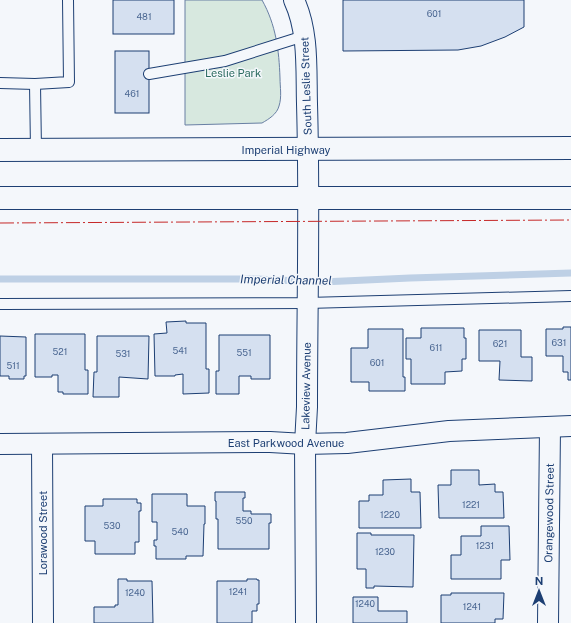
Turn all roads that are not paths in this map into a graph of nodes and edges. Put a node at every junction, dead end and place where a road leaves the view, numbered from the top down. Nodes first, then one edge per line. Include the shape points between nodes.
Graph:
1 (68, 0) edge
2 (294, 0) edge
3 (304, 36) junction
4 (149, 74) dead end
5 (0, 83) edge
6 (35, 84) junction
7 (571, 148) edge
8 (0, 150) edge
9 (36, 150) junction
10 (308, 150) junction
11 (0, 198) edge
12 (308, 198) junction
13 (571, 198) edge
14 (571, 296) edge
15 (307, 303) junction
16 (0, 304) edge
17 (571, 426) edge
18 (550, 427) junction
19 (0, 444) edge
20 (42, 444) junction
21 (305, 444) junction
22 (43, 623) edge
23 (306, 623) edge
24 (548, 623) edge

1 - 6 lane via 69,82
2 - 3 street, South Leslie Street
3 - 4 lane via 225,61
3 - 10 street, South Leslie Street
5 - 6 lane
6 - 9 lane
7 - 10 main road, Imperial Highway
8 - 9 main road, Imperial Highway
9 - 10 main road, Imperial Highway
10 - 12 street, Lakeview Avenue
11 - 12 main road
12 - 13 main road
12 - 15 street, Lakeview Avenue
14 - 15 lane
15 - 16 lane
15 - 21 street, Lakeview Avenue
17 - 18 street, East Parkwood Avenue
18 - 21 street, East Parkwood Avenue via 449,431 347,443
18 - 24 street, Orangewood Street
19 - 20 street, East Parkwood Avenue
20 - 21 street, East Parkwood Avenue
20 - 22 street, Lorawood Street
21 - 23 street, Lakeview Avenue

